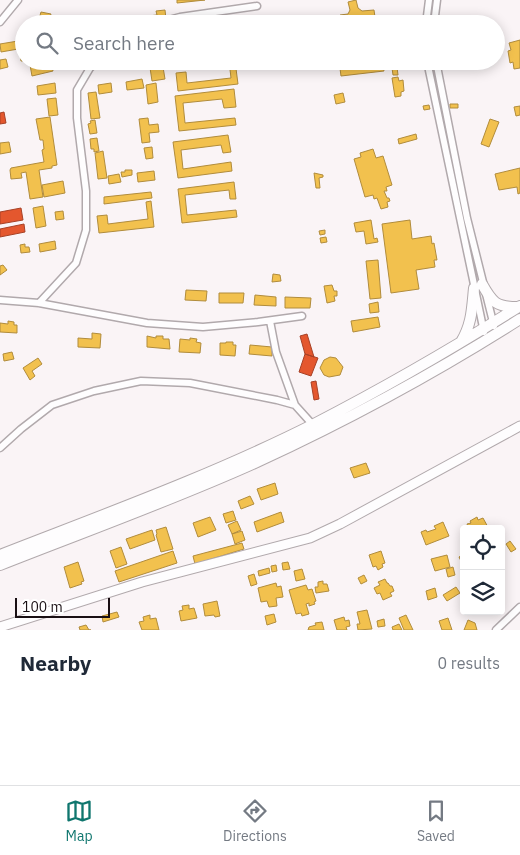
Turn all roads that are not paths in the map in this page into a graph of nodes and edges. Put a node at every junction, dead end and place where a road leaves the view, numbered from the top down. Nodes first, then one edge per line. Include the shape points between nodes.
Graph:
1 (18, 0) edge
2 (429, 0) edge
3 (437, 0) edge
4 (257, 6) dead end
5 (194, 15) edge
6 (427, 15) edge
7 (435, 15) edge
8 (0, 22) edge
9 (89, 70) edge
10 (429, 70) edge
11 (438, 70) edge
12 (478, 286) junction
13 (0, 300) edge
14 (39, 303) junction
15 (519, 307) edge
16 (302, 316) dead end
17 (520, 319) edge
18 (270, 321) junction
19 (492, 324) junction
20 (483, 330) junction
21 (497, 334) junction
22 (487, 340) junction
23 (460, 343) junction
24 (295, 405) junction
25 (313, 425) junction
26 (520, 426) edge
27 (0, 448) edge
28 (0, 555) edge
29 (0, 565) edge
30 (520, 607) edge
31 (0, 627) edge
32 (496, 630) edge

1 - 8 street
2 - 6 street
3 - 7 street
4 - 5 street
9 - 14 street via 76,90 86,190 86,230 76,263
10 - 12 street
11 - 12 street
12 - 15 main road via 496,304
12 - 19 street
12 - 20 street
12 - 23 main road via 468,331
13 - 14 street
14 - 18 street via 156,324 203,327
15 - 19 main road
16 - 18 street
17 - 21 main road
18 - 24 street via 276,352
19 - 20 main road
19 - 21 street
20 - 22 street
20 - 23 main road
21 - 22 main road
22 - 29 main road via 328,429 195,489
23 - 25 main road
24 - 25 street
24 - 27 street via 216,386 140,381 52,405
25 - 28 main road via 167,490
26 - 31 street via 310,538 142,582
30 - 32 street

